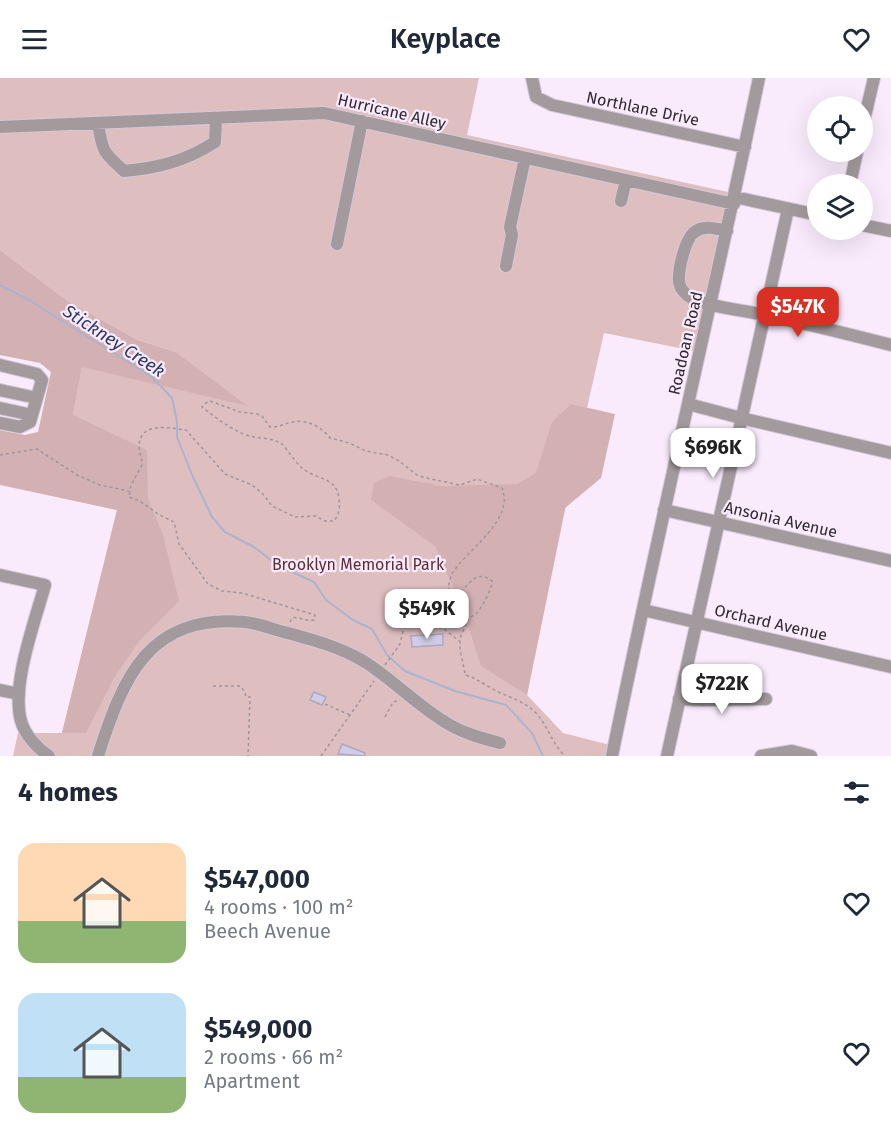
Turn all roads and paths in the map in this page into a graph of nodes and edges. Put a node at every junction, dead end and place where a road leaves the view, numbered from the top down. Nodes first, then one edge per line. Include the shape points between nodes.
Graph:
1 (532, 78) edge
2 (759, 78) edge
3 (874, 78) edge
4 (870, 96) edge
5 (216, 118) junction
6 (362, 121) junction
7 (98, 123) junction
8 (0, 127) edge
9 (745, 147) junction
10 (525, 158) junction
11 (627, 180) junction
12 (621, 201) dead end
13 (734, 201) junction
14 (788, 209) junction
15 (807, 213) edge
16 (873, 227) edge
17 (728, 231) junction
18 (891, 231) edge
19 (337, 244) dead end
20 (506, 266) dead end
21 (709, 304) junction
22 (765, 315) junction
23 (891, 345) edge
24 (0, 364) edge
25 (0, 390) edge
26 (37, 398) junction
27 (688, 404) junction
28 (0, 408) edge
29 (32, 415) junction
30 (741, 418) junction
31 (0, 423) edge
32 (891, 453) edge
33 (0, 455) edge
34 (130, 491) junction
35 (664, 510) junction
36 (719, 522) junction
37 (891, 561) edge
38 (0, 575) edge
39 (643, 610) junction
40 (696, 621) junction
41 (292, 626) dead end
42 (460, 641) junction
43 (891, 667) edge
44 (382, 669) junction
45 (213, 686) dead end
46 (0, 690) edge
47 (19, 694) junction
48 (412, 697) junction
49 (679, 699) junction
50 (766, 699) dead end
51 (325, 704) dead end
52 (351, 715) junction
53 (385, 717) dead end
54 (500, 743) dead end
55 (49, 756) edge
56 (98, 756) edge
57 (248, 756) edge
58 (321, 756) edge
59 (565, 756) edge
60 (612, 756) edge
61 (667, 756) edge
62 (760, 756) edge
63 (811, 756) edge

1 - 9 street, Northlane Drive via 536,97 552,105
2 - 9 street, Roadoan Road
3 - 4 street
5 - 6 street, Hurricane Alley via 324,112
5 - 7 street, Hurricane Alley
5 - 7 street via 215,142 199,153 169,165 124,171 101,148
6 - 10 street, Hurricane Alley
6 - 19 street
7 - 8 street, Hurricane Alley
9 - 13 street, Roadoan Road
10 - 11 street, Hurricane Alley
10 - 20 street
11 - 12 street
11 - 13 street, Hurricane Alley
13 - 14 street, Hurricane Alley
13 - 17 street, Roadoan Road
14 - 15 street, Hurricane Alley
14 - 22 street
16 - 18 street
17 - 21 street, Roadoan Road
17 - 21 street via 703,228 695,231 686,243 679,283 690,297
21 - 22 street
21 - 27 street, Roadoan Road
22 - 23 street
22 - 30 street
24 - 26 street via 38,374 42,380
25 - 26 street
26 - 29 street
27 - 30 street
27 - 35 street, Roadoan Road
28 - 29 street
29 - 31 street via 30,422 20,427
30 - 32 street
30 - 36 street
33 - 34 path via 37,449 77,475
34 - 41 path via 129,497 174,522 179,544 208,584 315,615 310,621 292,618
34 - 42 path via 142,465 140,439 146,431 154,427 186,430 225,474 252,485 272,506 295,517 315,516 334,521 340,505 333,484 301,467 283,445 224,424 202,407 210,401 262,416 270,428 292,422 311,424 330,438 388,455 417,475 460,485 477,479 502,488 505,497 501,512 486,537 451,576 448,588 454,596 470,580 482,576 488,577 493,587 477,614 468,618
35 - 36 street, Ansonia Avenue
35 - 39 street, Roadoan Road
36 - 37 street, Ansonia Avenue
36 - 40 street
38 - 47 street via 45,585
39 - 40 street, Orchard Avenue
39 - 60 street, Roadoan Road
40 - 43 street, Orchard Avenue
40 - 49 street
42 - 44 path via 443,628 404,627 400,644
42 - 59 path via 465,675 527,704
44 - 48 street
44 - 52 path
44 - 56 street via 334,646 248,622 189,625 149,651 128,677
45 - 57 path via 240,686 246,698 250,697
46 - 47 street
47 - 55 street via 21,720 38,748
48 - 53 path via 393,702
48 - 54 street via 444,722
49 - 50 street
49 - 61 street
51 - 52 path
52 - 58 path
62 - 63 street via 792,752

